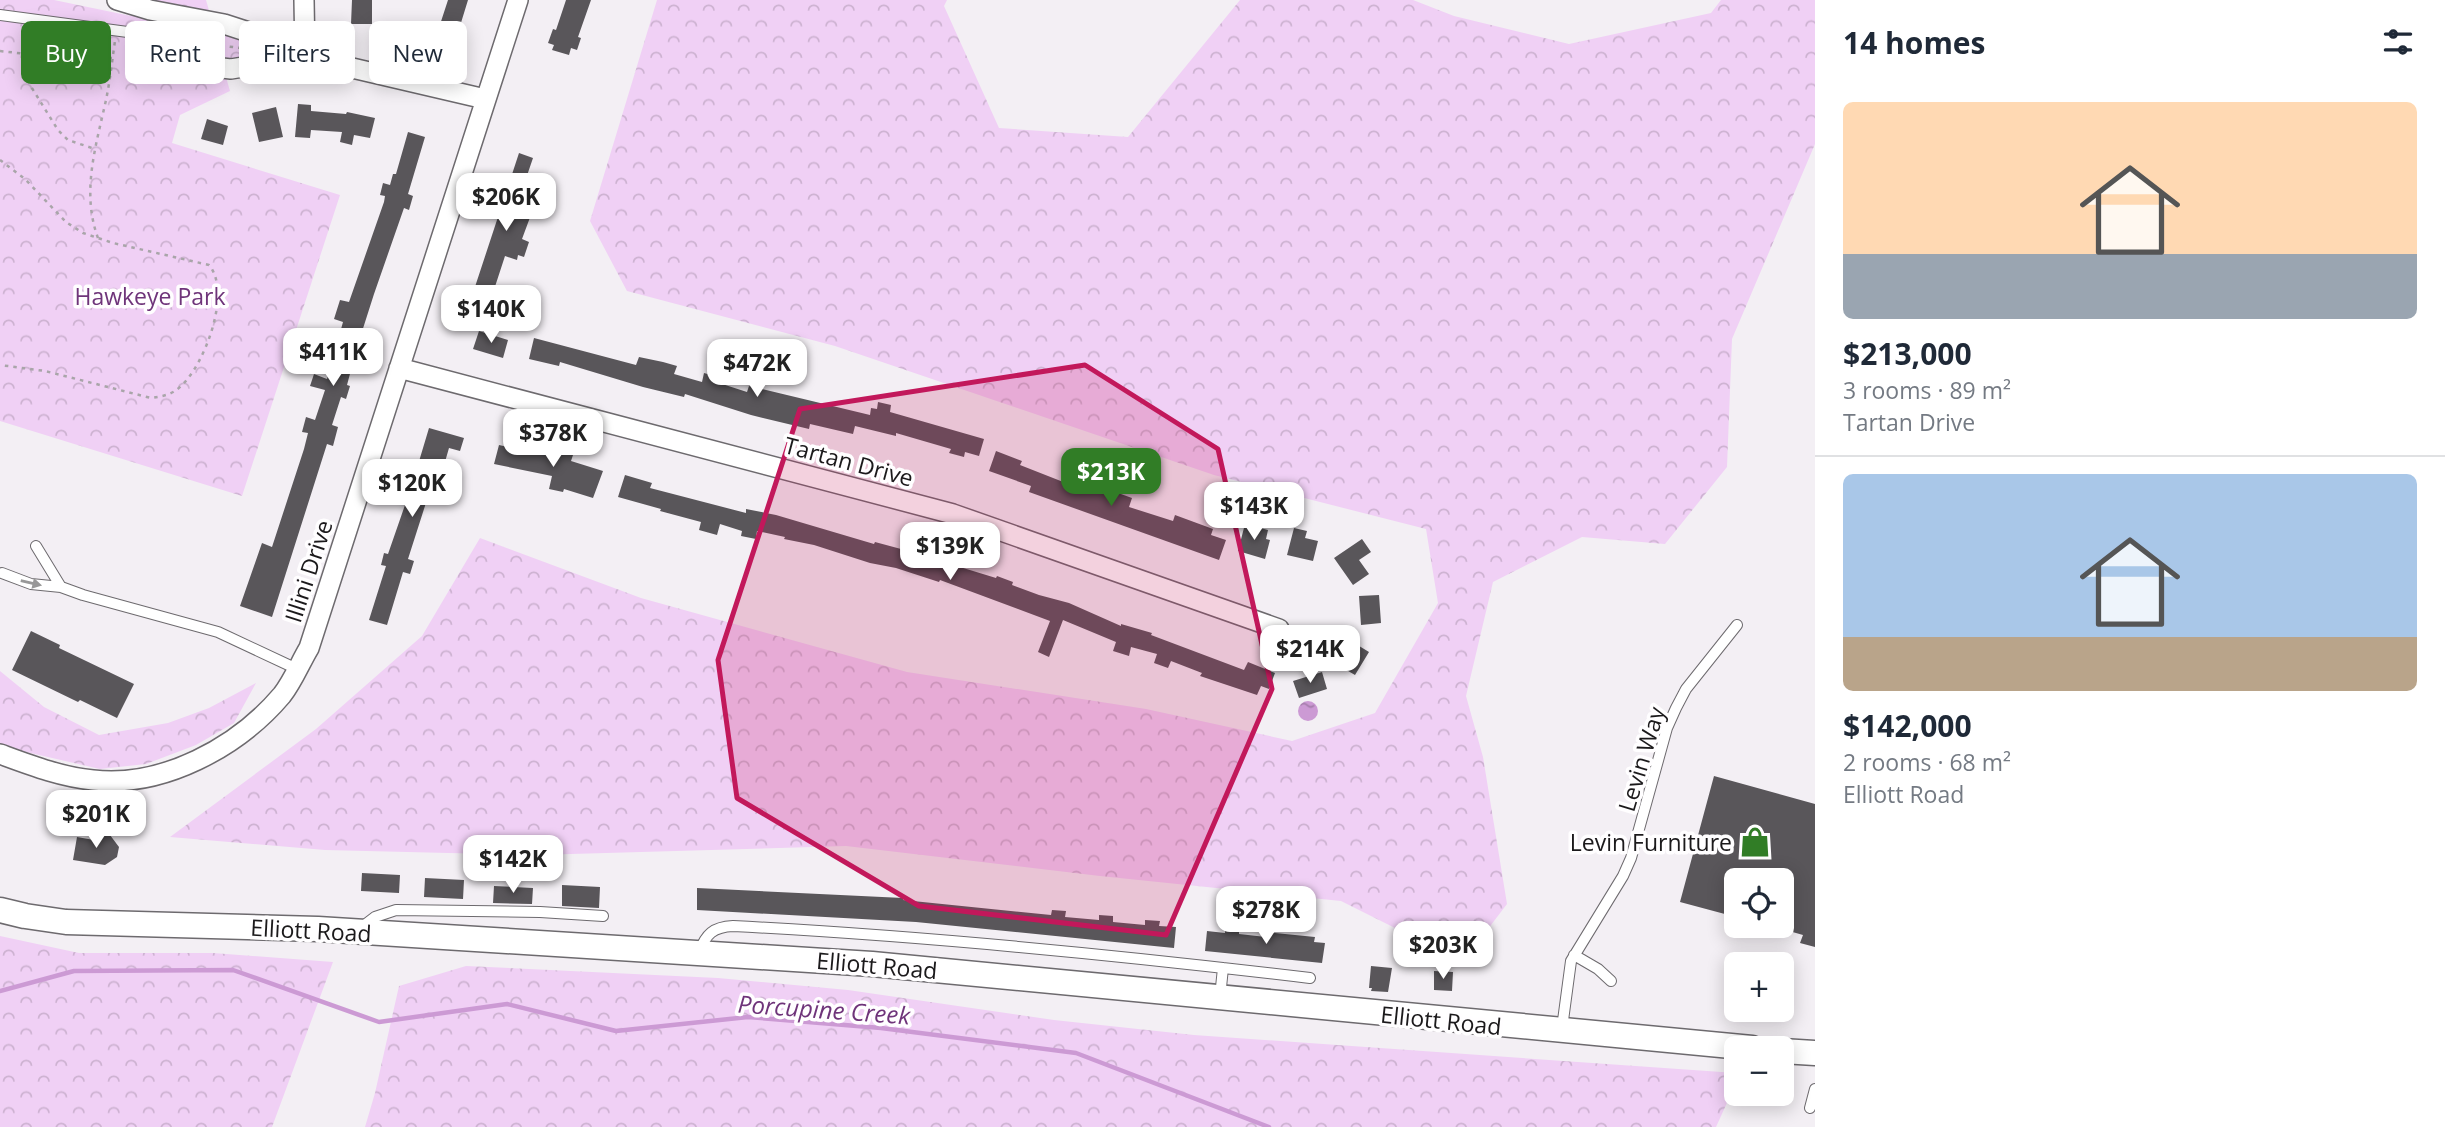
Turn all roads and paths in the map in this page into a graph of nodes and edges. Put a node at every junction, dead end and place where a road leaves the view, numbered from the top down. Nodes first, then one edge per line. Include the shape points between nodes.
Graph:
1 (117, 0) edge
2 (304, 0) edge
3 (518, 0) edge
4 (0, 15) edge
5 (304, 21) edge
6 (239, 29) edge
7 (117, 30) junction
8 (125, 31) edge
9 (0, 51) edge
10 (21, 54) edge
11 (113, 57) joint
12 (355, 69) edge
13 (30, 84) edge
14 (485, 99) junction
15 (95, 149) junction
16 (0, 160) edge
17 (98, 238) junction
18 (0, 365) edge
19 (399, 368) junction
20 (36, 546) dead end
21 (2, 573) edge
22 (61, 587) junction
23 (1737, 625) dead end
24 (1279, 629) dead end
25 (297, 669) junction
26 (0, 754) edge
27 (0, 910) edge
28 (603, 916) dead end
29 (356, 932) junction
30 (698, 953) junction
31 (1574, 955) junction
32 (1223, 968) junction
33 (1310, 978) dead end
34 (1611, 981) dead end
35 (1220, 998) junction
36 (1561, 1031) junction
37 (1724, 1046) edge
38 (1794, 1052) edge
39 (1815, 1054) edge
40 (1815, 1088) edge
41 (1810, 1108) dead end

1 - 6 street
2 - 5 street
3 - 14 street, Illini Drive
4 - 7 lane
7 - 8 lane
7 - 11 path
9 - 10 path
11 - 15 path
12 - 14 street
13 - 15 path via 68,140
14 - 19 street, Illini Drive
15 - 17 path via 90,191
16 - 17 path via 66,222
17 - 18 path via 193,260 209,265 216,273 219,300 207,344 191,376 168,396 151,398 44,371
19 - 24 street, Tartan Drive via 953,514
19 - 25 street, Illini Drive via 309,648
20 - 22 lane
21 -> 22 lane via 31,584
22 - 25 lane via 218,632
23 - 31 lane, Levin Way via 1676,708 1631,859
25 - 26 street, Illini Drive via 257,723 200,758 159,774 94,780 43,770
27 - 29 street, Elliott Road via 66,922
28 - 29 lane via 396,909 375,917
29 - 30 street, Elliott Road
30 - 32 lane via 710,932 733,926 880,934
30 - 35 street, Elliott Road via 872,964
31 - 34 lane
31 - 36 lane, Levin Way via 1567,973
32 - 33 lane
32 - 35 lane
35 - 36 street, Elliott Road
36 - 37 street, Elliott Road
38 - 39 street
40 - 41 lane

